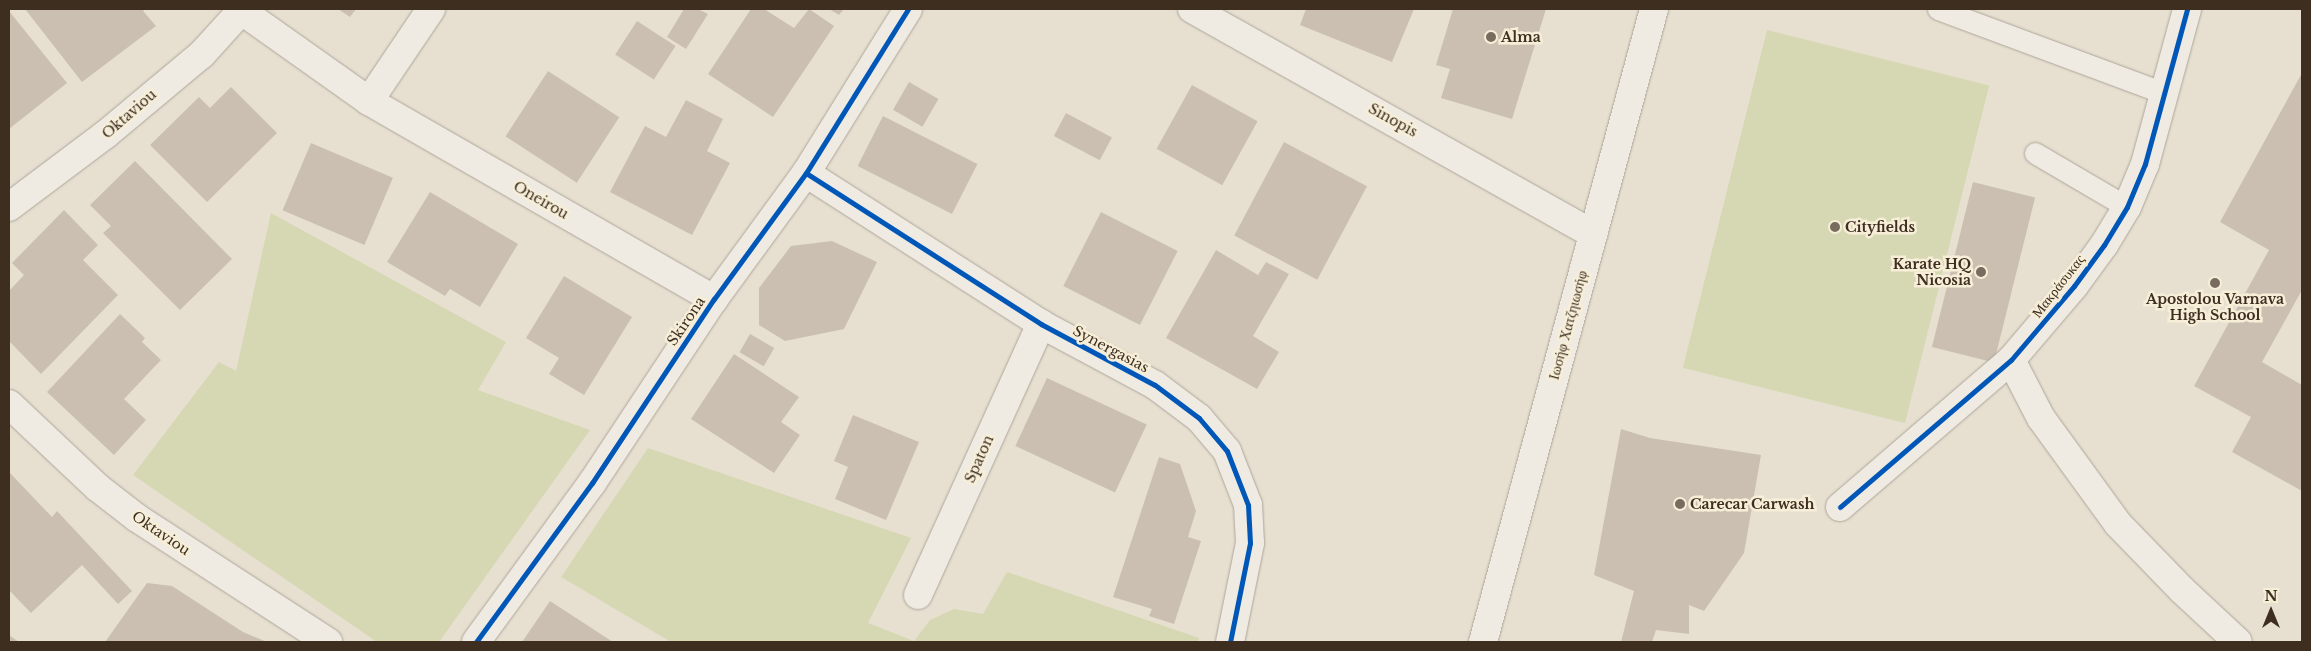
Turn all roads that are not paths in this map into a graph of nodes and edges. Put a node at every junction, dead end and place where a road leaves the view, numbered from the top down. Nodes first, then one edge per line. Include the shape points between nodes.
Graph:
1 (431, 9) edge
2 (908, 9) edge
3 (1192, 9) edge
4 (1654, 9) edge
5 (1938, 9) edge
6 (2187, 9) edge
7 (240, 10) edge
8 (2166, 94) junction
9 (369, 101) junction
10 (2035, 153) dead end
11 (806, 173) junction
12 (9, 206) edge
13 (2127, 208) junction
14 (1593, 234) junction
15 (714, 299) junction
16 (1040, 324) junction
17 (2011, 360) junction
18 (9, 404) edge
19 (1840, 507) dead end
20 (918, 595) dead end
21 (328, 642) edge
22 (476, 642) edge
23 (1230, 642) edge
24 (1483, 642) edge
25 (2238, 642) edge

1 - 9 street
2 - 11 street, Skirona
3 - 14 street, Sinopis
4 - 14 street, Ιωσήφ Χατζηιωσήφ
5 - 8 lane
6 - 8 street, Μακράσυκας
7 - 9 street, Oneirou
7 - 12 street, Oktaviou via 202,54 105,135
8 - 13 street, Μακράσυκας via 2145,164
9 - 15 street, Oneirou
10 - 13 lane
11 - 15 street, Skirona
11 - 16 street, Synergasias
13 - 17 street, Μακράσυκας via 2074,286
14 - 24 street, Ιωσήφ Χατζηιωσήφ
15 - 22 street, Skirona via 592,482
16 - 20 street, Spaton
16 - 23 street, Synergasias via 1155,385 1199,418 1227,451 1248,505 1250,543
17 - 19 street, Μακράσυκας
17 - 25 street via 2041,418 2118,524
18 - 21 street, Oktaviou via 97,487 137,518

